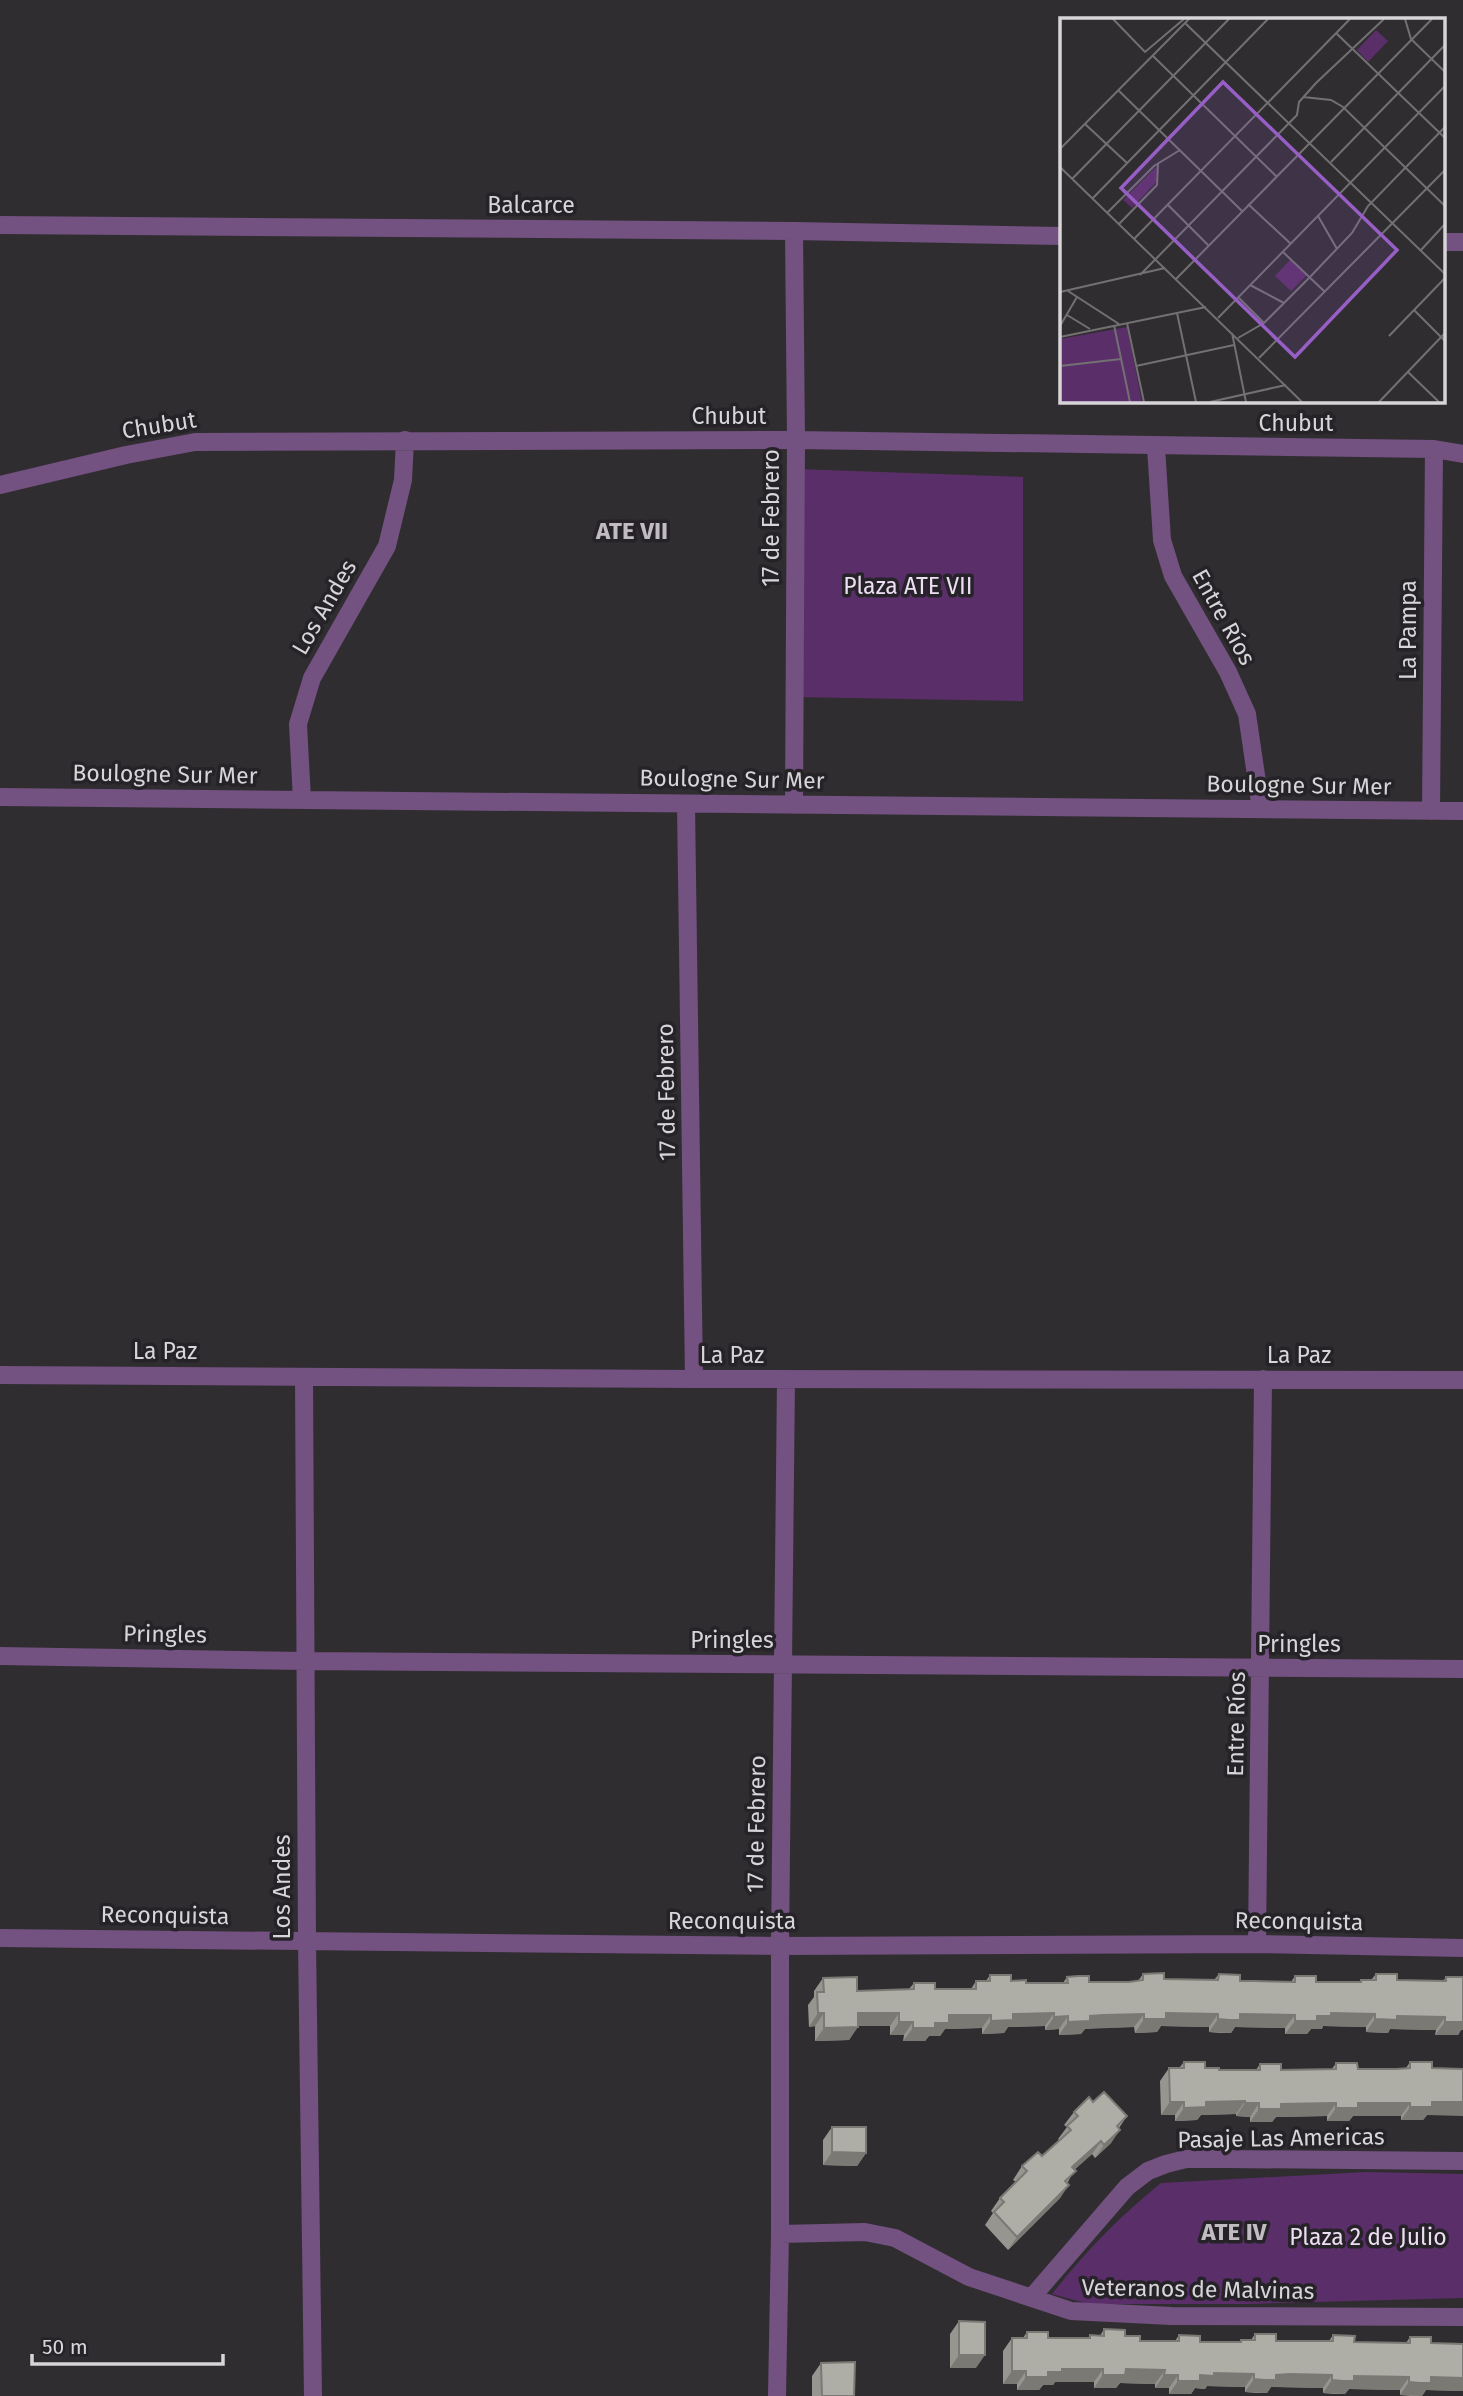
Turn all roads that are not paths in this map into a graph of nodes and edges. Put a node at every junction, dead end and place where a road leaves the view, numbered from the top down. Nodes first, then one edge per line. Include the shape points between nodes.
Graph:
1 (0, 225) edge
2 (794, 231) junction
3 (1060, 236) edge
4 (405, 440) junction
5 (796, 440) junction
6 (1156, 447) junction
7 (1434, 449) junction
8 (1463, 454) edge
9 (0, 485) edge
10 (0, 797) edge
11 (302, 800) junction
12 (686, 804) junction
13 (794, 804) junction
14 (1261, 809) junction
15 (1431, 811) junction
16 (1463, 811) edge
17 (0, 1375) edge
18 (304, 1377) junction
19 (694, 1379) junction
20 (786, 1380) junction
21 (1263, 1380) junction
22 (1463, 1380) edge
23 (0, 1656) edge
24 (306, 1661) junction
25 (783, 1664) junction
26 (1262, 1668) junction
27 (1463, 1669) edge
28 (0, 1938) edge
29 (307, 1941) junction
30 (1257, 1944) junction
31 (780, 1946) junction
32 (1463, 1948) edge
33 (1463, 2161) edge
34 (780, 2234) junction
35 (1032, 2297) junction
36 (1463, 2317) edge
37 (313, 2396) edge
38 (777, 2396) edge

1 - 2 street, Balcarce
2 - 3 street, Balcarce
2 - 5 street, 17 de Febrero
4 - 5 street, Chubut
4 - 9 street, Chubut via 195,442
4 - 11 street, Los Andes via 403,480 387,546 312,678 298,724
5 - 6 street, Chubut
5 - 13 street, 17 de Febrero
6 - 7 street, Chubut
6 - 14 street, Entre Ríos via 1162,540 1173,576 1247,714
7 - 8 street, Chubut
7 - 15 street, La Pampa
10 - 11 street, Boulogne Sur Mer
11 - 12 street, Boulogne Sur Mer
12 - 13 street, Boulogne Sur Mer
12 - 19 street, 17 de Febrero
13 - 14 street, Boulogne Sur Mer
14 - 15 street, Boulogne Sur Mer
15 - 16 street, Boulogne Sur Mer
17 - 18 street, La Paz
18 - 19 street, La Paz
18 - 24 street, Los Andes
19 - 20 street, La Paz
20 - 21 street, La Paz
20 - 25 street, 17 de Febrero
21 - 22 street, La Paz
21 - 26 street, Entre Ríos
23 - 24 street, Pringles
24 - 25 street, Pringles
24 - 29 street, Los Andes
25 - 26 street, Pringles
25 - 31 street, 17 de Febrero
26 - 27 street, Pringles
26 - 30 street, Entre Ríos
28 - 29 street, Reconquista
29 - 31 street, Reconquista
29 - 37 street, Los Andes
30 - 31 street, Reconquista
30 - 32 street, Reconquista
31 - 34 street, 17 de Febrero
33 - 35 street, Pasaje Las Americas via 1226,2159 1167,2164 1127,2187
34 - 35 street, Veteranos de Malvinas via 865,2232 895,2238 969,2277
34 - 38 street, 17 de Febrero
35 - 36 street, Veteranos de Malvinas via 1071,2311 1116,2314

